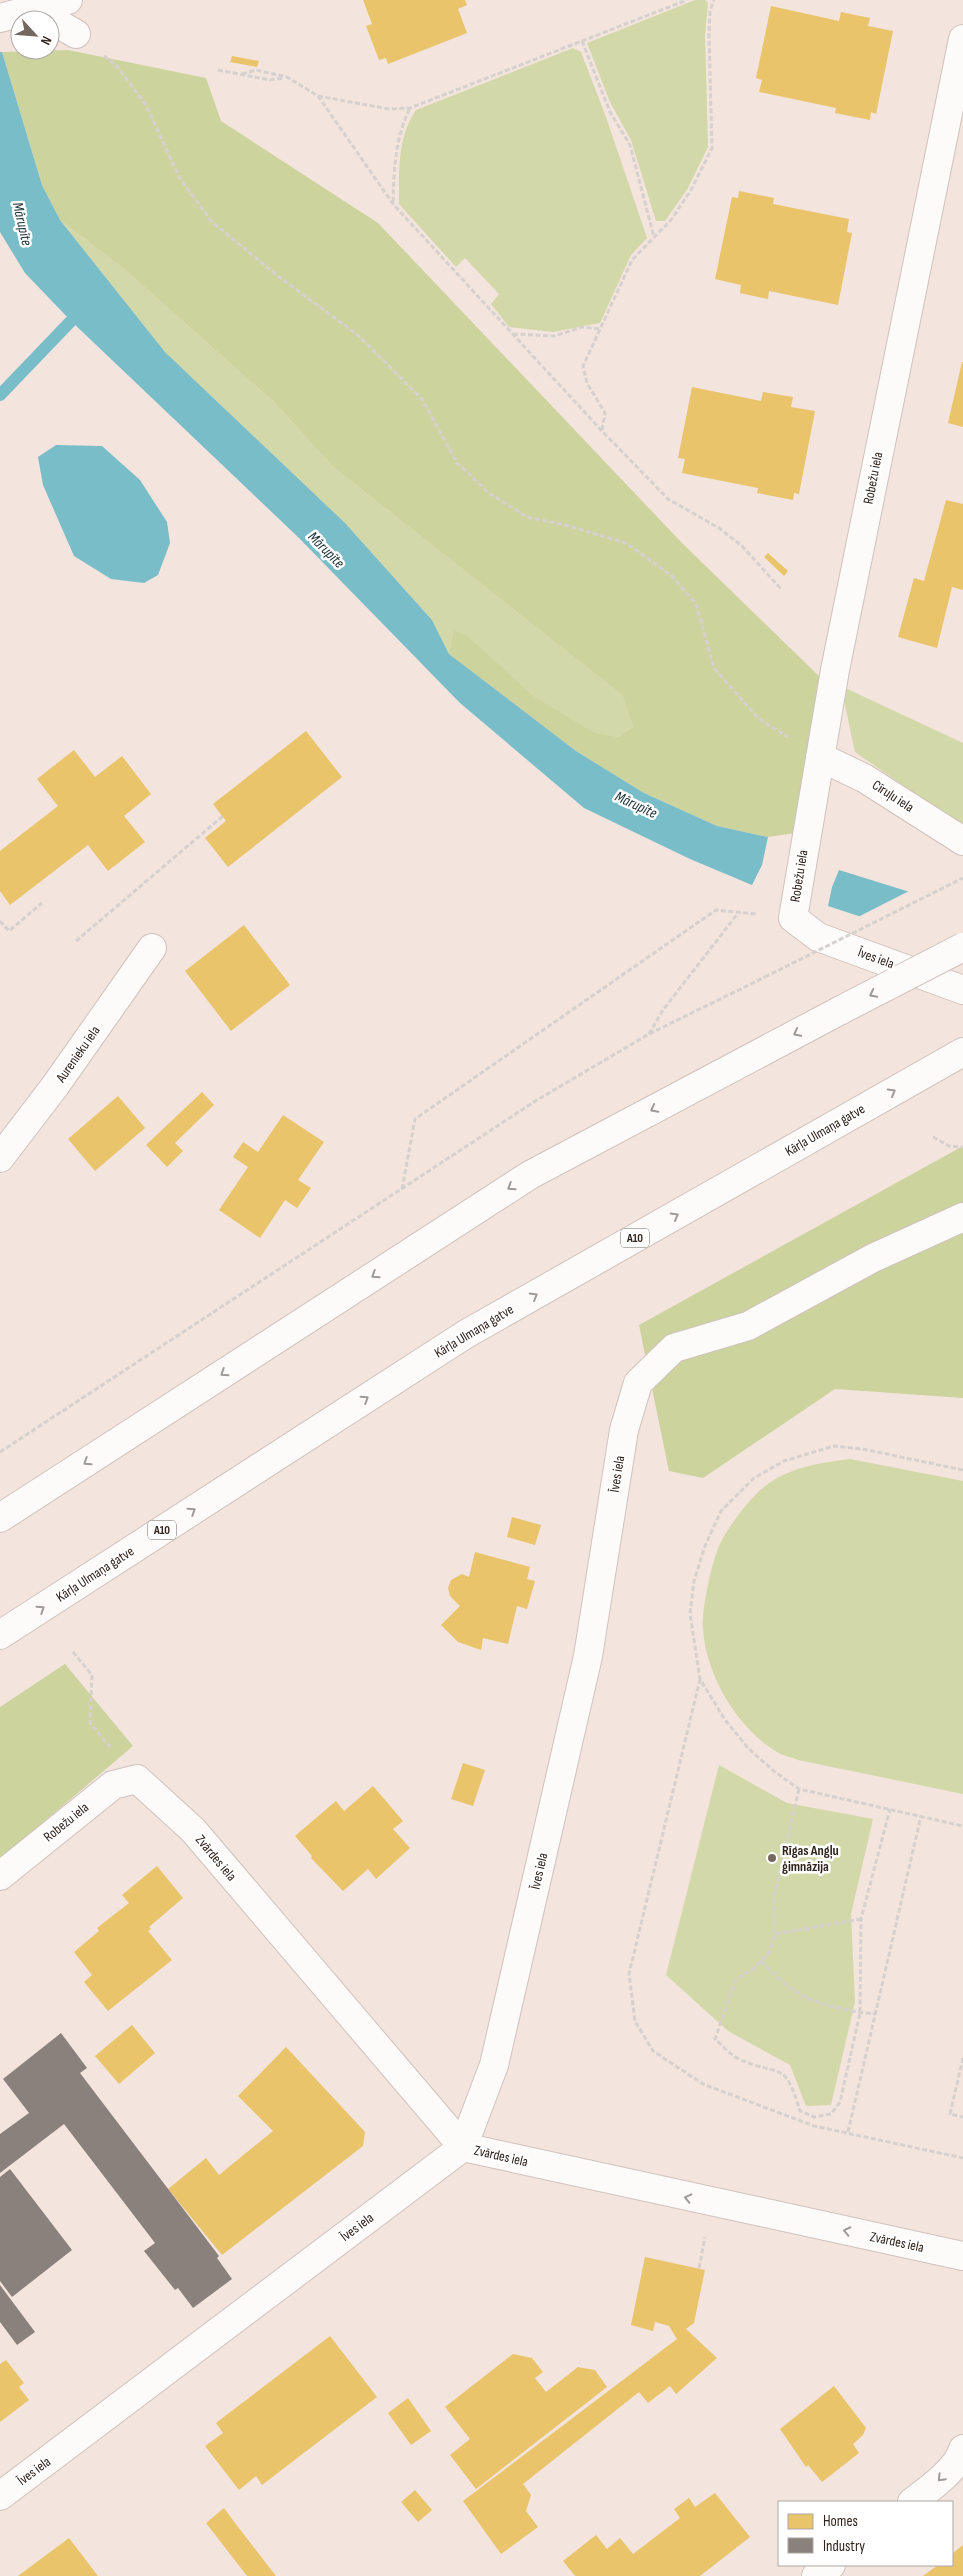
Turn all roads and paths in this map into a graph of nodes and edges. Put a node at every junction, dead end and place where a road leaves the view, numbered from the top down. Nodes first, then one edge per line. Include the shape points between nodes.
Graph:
1 (68, 0) edge
2 (687, 0) edge
3 (714, 0) edge
4 (35, 10) edge
5 (60, 25) edge
6 (76, 34) joint
7 (963, 39) edge
8 (582, 41) junction
9 (218, 70) dead end
10 (242, 74) junction
11 (287, 77) junction
12 (318, 96) junction
13 (410, 108) junction
14 (393, 204) junction
15 (654, 237) junction
16 (600, 329) junction
17 (513, 334) junction
18 (601, 430) junction
19 (781, 589) dead end
20 (820, 757) junction
21 (223, 816) dead end
22 (963, 841) edge
23 (963, 878) edge
24 (42, 903) dead end
25 (739, 911) junction
26 (793, 918) junction
27 (0, 921) edge
28 (76, 941) dead end
29 (963, 947) edge
30 (152, 948) dead end
31 (963, 990) edge
32 (649, 1034) junction
33 (957, 1055) edge
34 (933, 1137) dead end
35 (963, 1147) edge
36 (0, 1158) edge
37 (402, 1189) junction
38 (963, 1217) edge
39 (0, 1452) edge
40 (963, 1470) edge
41 (0, 1518) edge
42 (0, 1636) edge
43 (73, 1652) dead end
44 (700, 1679) junction
45 (137, 1778) junction
46 (799, 1789) junction
47 (890, 1809) junction
48 (921, 1816) junction
49 (963, 1826) edge
50 (0, 1876) edge
51 (861, 1919) junction
52 (775, 1934) junction
53 (761, 1962) junction
54 (860, 2013) junction
55 (876, 2014) junction
56 (963, 2058) edge
57 (814, 2117) junction
58 (963, 2117) edge
59 (814, 2126) junction
60 (848, 2132) junction
61 (463, 2147) junction
62 (963, 2158) edge
63 (707, 2229) dead end
64 (963, 2256) edge
65 (699, 2268) dead end
66 (963, 2449) edge
67 (0, 2496) edge
68 (913, 2501) edge
69 (830, 2566) edge
70 (816, 2576) edge

1 - 4 main road
2 - 8 path
3 - 15 path via 710,10 709,34 712,148 692,190 671,220
5 - 6 main road
6 - 20 path via 116,65 146,105 179,177 212,222 359,336 422,399 457,463 489,493 527,517 565,524 626,543 671,575 696,604 714,668 759,719
7 - 20 main road, Robežu iela via 893,377
8 - 13 path
8 - 15 path via 610,112 630,145
9 - 10 path
10 - 11 path via 270,80
10 - 11 path via 256,70
11 - 12 path
12 - 13 path via 389,109
12 - 14 path
13 - 14 path via 394,154
14 - 17 path
15 - 16 path via 632,260
16 - 17 path via 583,327 554,336
16 - 18 path via 583,366 587,383 605,413
17 - 18 path
18 - 19 path via 668,498 720,528 742,546
20 - 22 main road, Cīruļu iela via 864,778
20 - 26 main road, Robežu iela
21 - 28 path
23 - 32 path, bridge
24 - 27 path via 9,931
25 - 26 path
25 - 32 path via 662,1010
25 - 37 path via 716,910 415,1119
26 - 31 main road, Īves iela via 818,937
29 -> 41 main road, bridge via 530,1175
30 - 36 main road, Aurenieku iela
32 - 37 path via 537,1100
42 -> 33 main road, Kārļa Ulmaņa gatve / A10 via 466,1334
34 - 35 path via 949,1146
37 - 39 path
38 - 61 main road, Īves iela via 873,1258 748,1326 674,1348 638,1383 624,1430 588,1656 494,2065
40 - 44 path via 834,1446 784,1461 754,1478 721,1511 694,1581 690,1614
43 - 45 path via 92,1675 90,1723
44 - 46 path via 725,1720 749,1749
44 - 59 path via 628,1974 635,2021 653,2051 703,2084
45 - 50 main road, Robežu iela via 113,1785
45 - 61 main road, Zvārdes iela via 193,1830
46 - 47 path
46 - 52 path via 774,1898
47 - 48 path
47 - 51 path
48 - 49 path
48 - 55 path
51 - 52 path
51 - 54 path
52 - 53 path via 769,1953
53 - 54 path via 794,1991
53 - 57 path via 736,1979 715,2039 737,2058 780,2071 792,2084 800,2111
54 - 55 path
54 - 57 path via 840,2102 831,2114
55 - 60 path
56 - 58 path via 950,2114
57 - 59 path
59 - 60 path
60 - 62 path
64 -> 61 main road, Zvārdes iela
61 - 67 main road, Īves iela
63 - 65 path
66 -> 68 main road via 962,2455 939,2481
69 - 70 main road

